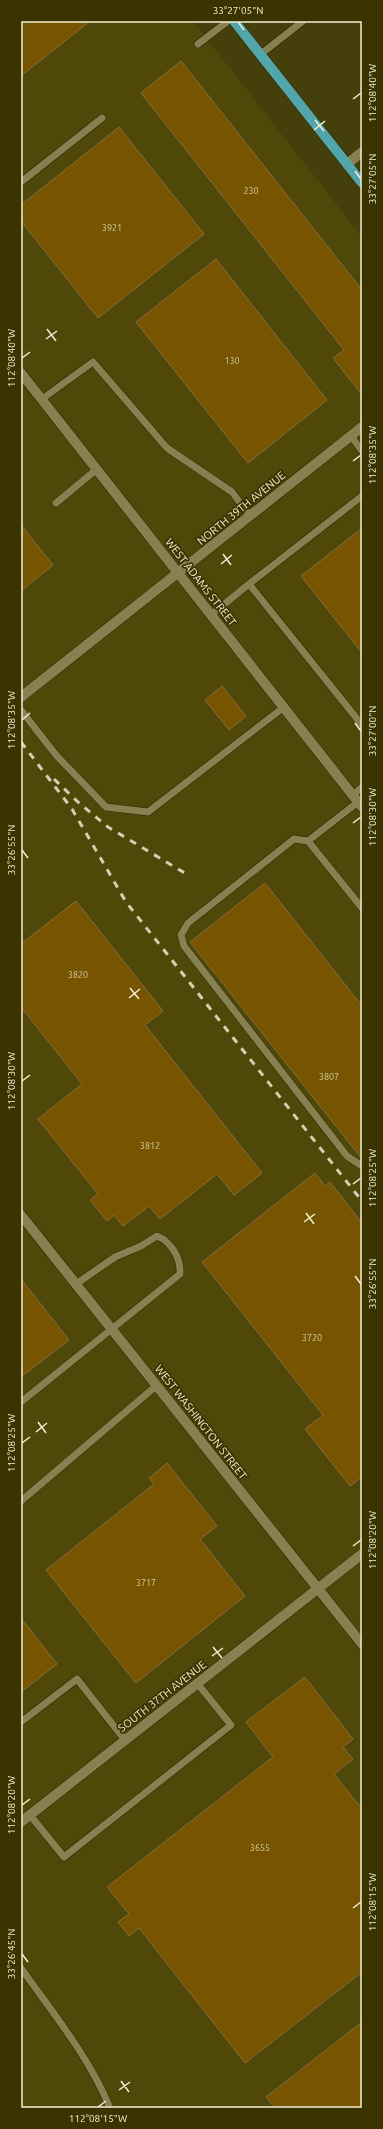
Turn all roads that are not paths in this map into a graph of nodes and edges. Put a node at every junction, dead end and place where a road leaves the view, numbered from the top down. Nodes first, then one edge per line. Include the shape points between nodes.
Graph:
1 (228, 21) edge
2 (234, 21) edge
3 (303, 21) edge
4 (198, 44) dead end
5 (261, 54) junction
6 (102, 118) dead end
7 (362, 152) edge
8 (347, 164) junction
9 (21, 182) edge
10 (362, 183) edge
11 (21, 373) edge
12 (42, 399) junction
13 (362, 427) edge
14 (351, 436) junction
15 (362, 451) edge
16 (97, 470) junction
17 (362, 496) edge
18 (56, 503) dead end
19 (250, 516) junction
20 (178, 573) junction
21 (249, 584) junction
22 (211, 615) junction
23 (21, 697) edge
24 (284, 707) junction
25 (21, 710) edge
26 (362, 725) edge
27 (362, 787) edge
28 (358, 801) edge
29 (308, 841) junction
30 (362, 908) edge
31 (362, 1166) edge
32 (21, 1216) edge
33 (76, 1284) junction
34 (112, 1330) junction
35 (156, 1386) junction
36 (21, 1402) edge
37 (21, 1501) edge
38 (362, 1554) edge
39 (318, 1589) junction
40 (362, 1644) edge
41 (197, 1683) junction
42 (21, 1722) edge
43 (125, 1740) junction
44 (30, 1815) junction
45 (21, 1822) edge
46 (21, 1968) edge
47 (110, 2108) edge

1 - 4 lane
2 - 5 main road
3 - 5 lane
5 - 8 main road
6 - 9 lane
7 - 8 street
8 - 10 main road
11 - 12 street, WEST ADAMS STREET
12 - 16 street, WEST ADAMS STREET
12 - 19 lane via 93,362 167,448 232,492
13 - 14 street, NORTH 39TH AVENUE
14 - 15 lane
14 - 19 street, NORTH 39TH AVENUE
16 - 18 lane
16 - 20 street, WEST ADAMS STREET
17 - 21 lane
19 - 20 street, NORTH 39TH AVENUE
20 - 22 street, WEST ADAMS STREET
20 - 23 street, NORTH 39TH AVENUE
21 - 22 lane
21 - 26 lane
22 - 24 street, WEST ADAMS STREET
24 - 25 lane via 148,812 106,807 56,755
24 - 28 street, WEST ADAMS STREET
27 - 28 lane
28 - 29 lane
29 - 30 lane
29 - 31 lane via 294,839 188,924 181,935 181,941 347,1156
32 - 33 street, WEST WASHINGTON STREET
33 - 34 street, WEST WASHINGTON STREET
33 - 34 lane via 115,1257 157,1236 177,1255 181,1265 180,1274
34 - 35 street, WEST WASHINGTON STREET
34 - 36 lane
35 - 37 lane
35 - 39 street, WEST WASHINGTON STREET
38 - 39 street, SOUTH 37TH AVENUE
39 - 40 street, WEST WASHINGTON STREET
39 - 41 street, SOUTH 37TH AVENUE
41 - 43 street, SOUTH 37TH AVENUE
41 - 44 lane via 231,1725 64,1857
42 - 43 lane via 77,1679
43 - 44 street, SOUTH 37TH AVENUE
44 - 45 street, SOUTH 37TH AVENUE
46 - 47 lane via 71,2038 102,2087

